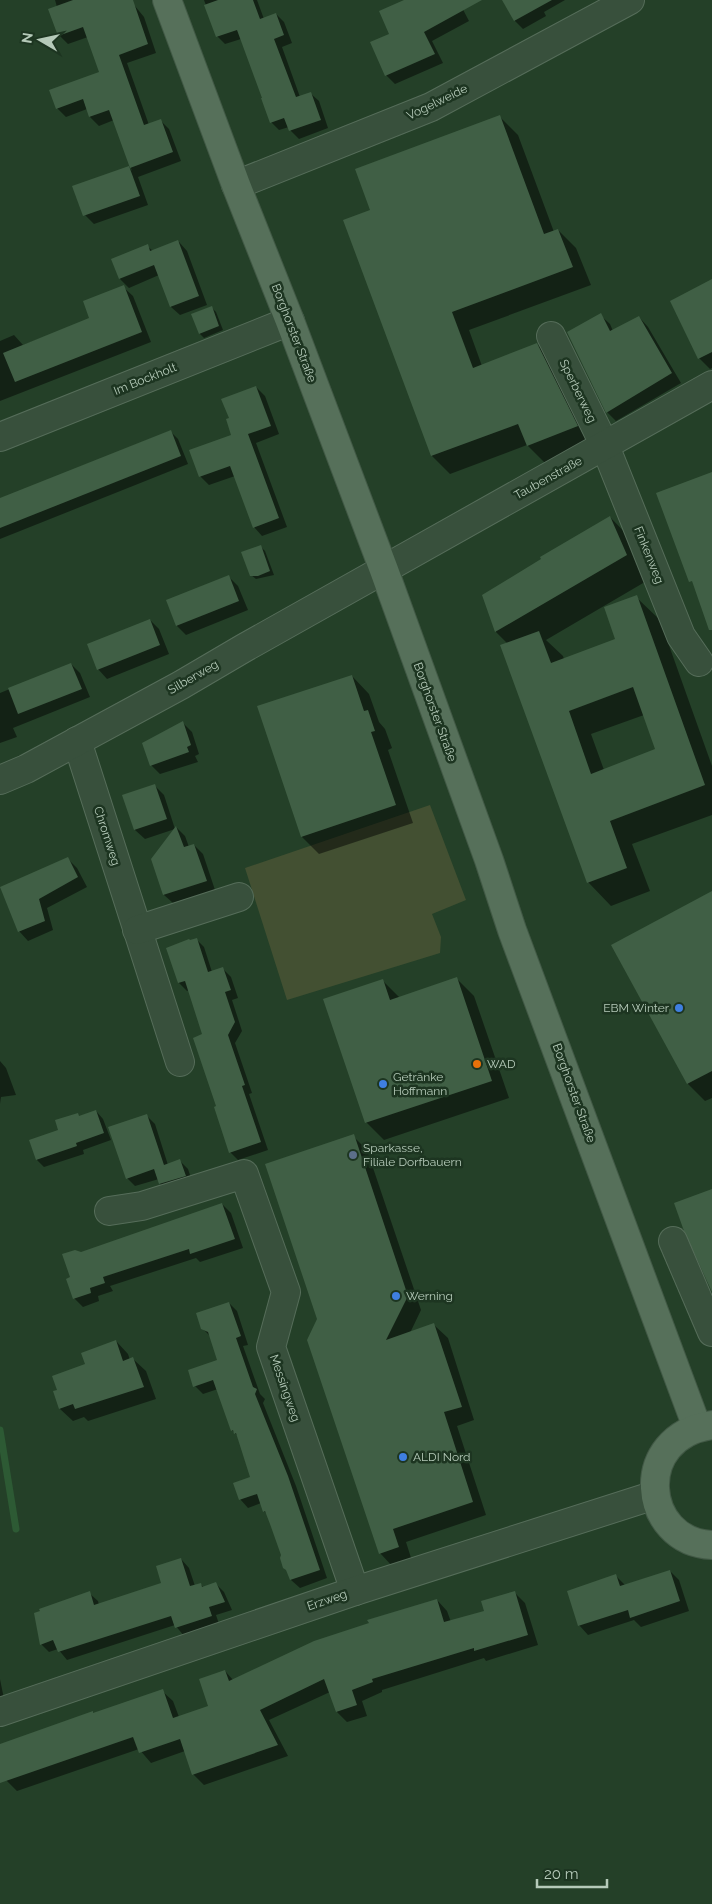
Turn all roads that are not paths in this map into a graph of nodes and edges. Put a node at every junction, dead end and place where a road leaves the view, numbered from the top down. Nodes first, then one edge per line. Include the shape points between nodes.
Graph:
1 (167, 0) edge
2 (616, 3) edge
3 (236, 185) junction
4 (290, 321) junction
5 (550, 336) dead end
6 (712, 386) edge
7 (0, 437) edge
8 (605, 446) junction
9 (384, 570) junction
10 (699, 662) dead end
11 (77, 741) junction
12 (0, 780) edge
13 (239, 897) dead end
14 (138, 930) junction
15 (180, 1062) dead end
16 (109, 1211) dead end
17 (673, 1241) dead end
18 (712, 1332) edge
19 (705, 1426) edge
20 (655, 1495) junction
21 (712, 1545) edge
22 (355, 1590) junction
23 (0, 1712) edge

1 - 3 main road, Borghorster Straße
2 - 3 street, Vogelweide via 431,107
3 - 4 main road, Borghorster Straße
4 - 7 street, Im Bockholt
4 - 9 main road, Borghorster Straße
5 - 8 street, Sperberweg
6 - 8 street, Taubenstraße
8 - 9 street, Taubenstraße
8 - 10 street, Finkenweg via 681,636
9 - 11 street, Silberweg
9 - 19 main road, Borghorster Straße via 512,930
11 - 12 street, Silberweg
11 - 14 street, Chromweg
13 - 14 street
14 - 15 street, Chromweg
16 - 22 street, Messingweg via 142,1206 244,1174 286,1292 271,1347
17 - 18 street
19 - 20 main road via 682,1434 669,1446 655,1477
20 - 21 main road via 672,1528 686,1539
20 - 22 street, Erzweg
22 - 23 street, Erzweg

